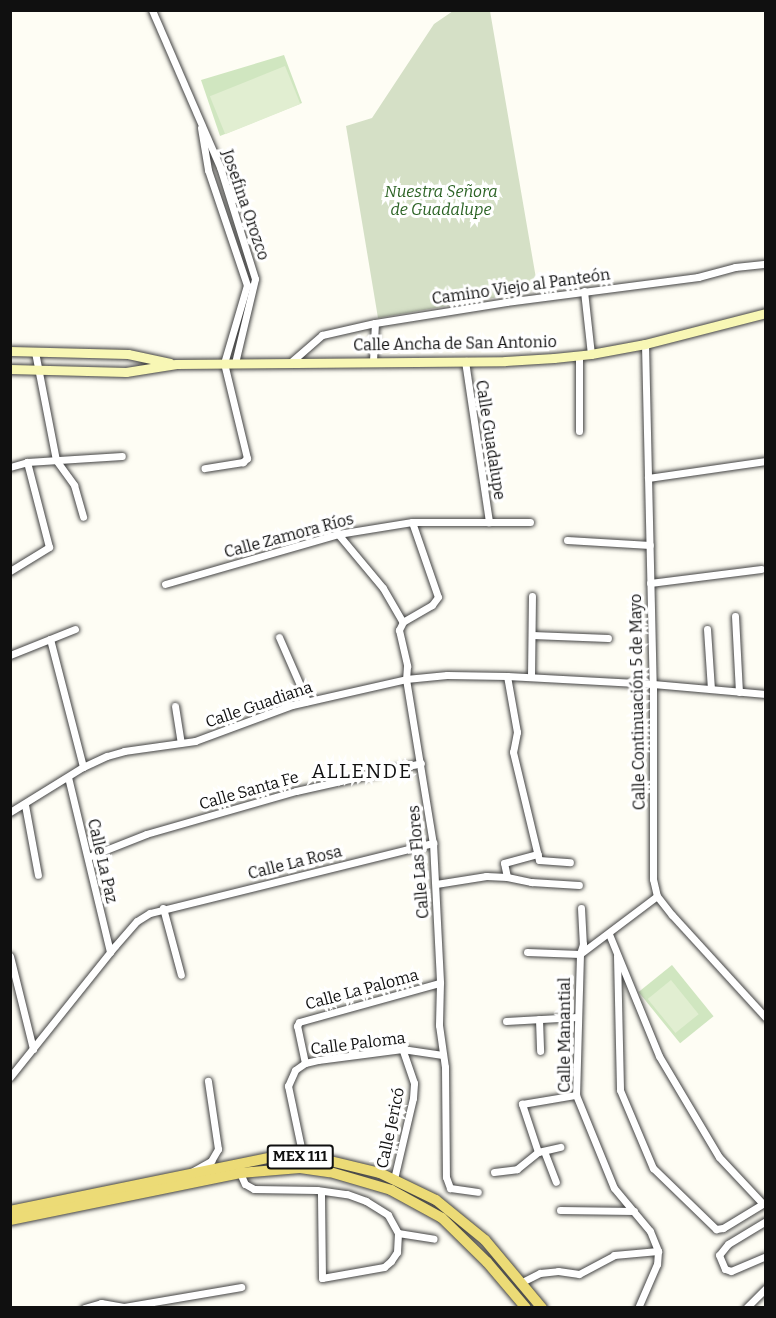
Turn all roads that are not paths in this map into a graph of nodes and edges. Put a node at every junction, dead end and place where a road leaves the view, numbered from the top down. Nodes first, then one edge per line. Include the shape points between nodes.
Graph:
1 (152, 10) edge
2 (201, 128) junction
3 (765, 264) edge
4 (584, 291) junction
5 (765, 313) edge
6 (375, 323) junction
7 (645, 344) junction
8 (10, 351) edge
9 (35, 352) junction
10 (591, 354) junction
11 (579, 356) junction
12 (373, 361) junction
13 (465, 361) junction
14 (291, 362) junction
15 (224, 363) junction
16 (236, 363) junction
17 (176, 364) junction
18 (10, 369) edge
19 (38, 369) junction
20 (579, 431) dead end
21 (122, 456) dead end
22 (56, 460) junction
23 (765, 461) edge
24 (27, 462) junction
25 (10, 467) edge
26 (204, 468) dead end
27 (648, 478) junction
28 (83, 517) dead end
29 (412, 522) junction
30 (489, 522) junction
31 (530, 522) dead end
32 (338, 534) junction
33 (567, 540) dead end
34 (650, 545) junction
35 (761, 569) dead end
36 (10, 571) edge
37 (650, 583) junction
38 (165, 584) dead end
39 (532, 596) dead end
40 (735, 616) dead end
41 (403, 622) junction
42 (75, 629) dead end
43 (707, 629) dead end
44 (532, 635) junction
45 (279, 637) dead end
46 (608, 638) dead end
47 (50, 639) junction
48 (10, 655) edge
49 (507, 675) junction
50 (531, 677) junction
51 (406, 679) junction
52 (653, 684) junction
53 (711, 689) junction
54 (739, 692) junction
55 (765, 694) edge
56 (307, 701) junction
57 (176, 706) dead end
58 (181, 743) junction
59 (421, 763) junction
60 (82, 766) junction
61 (68, 777) junction
62 (25, 805) junction
63 (10, 812) edge
64 (433, 843) junction
65 (88, 857) junction
66 (539, 857) junction
67 (570, 862) dead end
68 (38, 875) dead end
69 (507, 877) junction
70 (436, 884) junction
71 (579, 885) dead end
72 (657, 896) junction
73 (163, 908) junction
74 (581, 908) dead end
75 (609, 934) junction
76 (110, 952) junction
77 (527, 952) dead end
78 (580, 954) junction
79 (10, 956) edge
80 (617, 956) junction
81 (181, 975) dead end
82 (440, 983) junction
83 (577, 1017) junction
84 (765, 1018) edge
85 (539, 1019) junction
86 (506, 1020) dead end
87 (33, 1049) junction
88 (402, 1049) junction
89 (540, 1051) dead end
90 (443, 1055) junction
91 (305, 1064) junction
92 (10, 1077) edge
93 (208, 1082) dead end
94 (576, 1095) junction
95 (560, 1147) dead end
96 (541, 1152) junction
97 (303, 1157) junction
98 (494, 1172) dead end
99 (240, 1173) junction
100 (187, 1175) junction
101 (394, 1179) junction
102 (556, 1182) dead end
103 (321, 1192) junction
104 (478, 1192) dead end
105 (764, 1203) edge
106 (560, 1210) dead end
107 (10, 1211) edge
108 (634, 1211) junction
109 (10, 1220) edge
110 (765, 1221) edge
111 (398, 1233) junction
112 (434, 1239) dead end
113 (658, 1251) junction
114 (765, 1256) edge
115 (520, 1283) junction
116 (241, 1287) dead end
117 (765, 1288) edge
118 (84, 1308) edge
119 (526, 1308) edge
120 (542, 1308) edge
121 (638, 1308) edge
122 (746, 1308) edge

1 - 2 street, Josefina Orozco
2 - 15 street, Josefina Orozco via 208,170 248,285
2 - 16 street, Josefina Orozco via 220,166 255,279
3 - 4 street, Camino Viejo al Panteón
4 - 6 street, Camino Viejo al Panteón
4 - 10 street
5 - 7 main road, Calle Ancha de San Antonio
6 - 12 street
6 - 14 street, Camino Viejo al Panteón via 322,335
7 - 10 main road, Calle Ancha de San Antonio
7 - 27 street, Calle Continuación 5 de Mayo
8 - 9 main road
9 - 17 main road via 128,354
9 - 19 street
10 - 11 main road, Calle Ancha de San Antonio
11 - 13 main road, Calle Ancha de San Antonio
11 - 20 street
12 - 13 main road, Calle Ancha de San Antonio
12 - 14 main road, Calle Ancha de San Antonio
13 - 30 street, Calle Guadalupe
14 - 16 main road, Calle Ancha de San Antonio
15 - 16 main road, Calle Ancha de San Antonio
15 - 17 main road, Calle Ancha de San Antonio
15 - 26 street via 247,458
17 - 19 main road via 126,372
18 - 19 main road
19 - 22 street
21 - 22 street
22 - 24 street
22 - 28 street via 74,486
23 - 27 street
24 - 25 street
24 - 36 street via 48,547
27 - 34 street, Calle Continuación 5 de Mayo
29 - 30 street, Calle Zamora Ríos
29 - 32 street, Calle Zamora Ríos
29 - 41 street via 438,597
30 - 31 street, Calle Zamora Ríos
32 - 38 street, Calle Zamora Ríos
32 - 41 street via 383,588
33 - 34 street
34 - 37 street, Calle Continuación 5 de Mayo
35 - 37 street
37 - 52 street, Calle Continuación 5 de Mayo
39 - 44 street
40 - 54 street
41 - 51 street, Calle Las Flores via 399,630
42 - 47 street
43 - 53 street
44 - 46 street
44 - 50 street
45 - 56 street
47 - 48 street
47 - 60 street
49 - 50 street, Calle Guadiana
49 - 51 street, Calle Guadiana
49 - 66 street via 517,732 513,752
50 - 52 street, Calle Guadiana
51 - 56 street, Calle Guadiana
51 - 59 street, Calle Las Flores
52 - 53 street, Calle Guadiana
52 - 72 street, Calle Continuación 5 de Mayo via 653,879
53 - 54 street, Calle Guadiana
54 - 55 street, Calle Guadiana
56 - 58 street, Calle Guadiana via 214,736
57 - 58 street
58 - 60 street, Calle Guadiana via 124,751
59 - 64 street, Calle Las Flores
59 - 65 street, Calle Santa Fe via 296,791 146,834
60 - 61 street, Calle Guadiana
61 - 62 street, Calle Guadiana
61 - 65 street, Calle La Paz
62 - 63 street, Calle Guadiana
62 - 68 street
64 - 70 street, Calle Las Flores
64 - 73 street, Calle La Rosa
65 - 76 street, Calle La Paz
66 - 67 street
66 - 69 street via 504,863
69 - 70 street via 486,876
69 - 71 street
70 - 82 street, Calle Las Flores
72 - 75 street, Calle Manantial
72 - 84 street
73 - 76 street, Calle La Rosa via 137,921
73 - 81 street
74 - 78 street, Calle Manantial
75 - 78 street, Calle Manantial
75 - 80 street
76 - 87 street, Calle La Rosa
77 - 78 street
78 - 83 street, Calle Manantial
79 - 87 street
80 - 105 street via 665,1066 718,1156
80 - 105 street via 620,1090 653,1168 716,1229
82 - 90 street, Calle Las Flores
82 - 91 street, Calle La Paloma via 299,1022
83 - 85 street
83 - 94 street, Calle Manantial
85 - 86 street
85 - 89 street
87 - 92 street, Calle La Rosa
88 - 90 street, Calle Paloma
88 - 91 street, Calle Paloma
88 - 101 street, Calle Jericó via 414,1083
90 - 104 street, Calle Las Flores via 446,1177 450,1188
91 - 97 street, Calle Paloma via 295,1070 288,1086
93 - 100 street via 218,1149 211,1161
94 - 96 street via 522,1104
94 - 108 street, Calle Manantial via 614,1188
95 - 96 street
96 - 98 street via 518,1169
96 - 102 street
97 - 100 main road, MEX 111 via 269,1158
97 - 101 main road, MEX 111 via 348,1164
99 - 103 street via 245,1184 254,1189
99 - 109 main road, MEX 111
99 - 119 main road, MEX 111 via 300,1168 362,1179 391,1190 442,1218
100 - 107 main road, MEX 111
101 - 115 main road, MEX 111 via 436,1200 485,1240
103 - 111 street via 348,1194 366,1201 388,1215
103 - 111 street via 322,1278 384,1267 397,1252
106 - 108 street
108 - 113 street, Calle Manantial via 650,1231
110 - 114 street via 723,1248 719,1255 721,1264 731,1271
111 - 112 street
113 - 115 street via 614,1255 579,1274 540,1273
113 - 121 street via 657,1264
115 - 120 main road, MEX 111
116 - 118 street via 124,1307 101,1303
117 - 122 street

